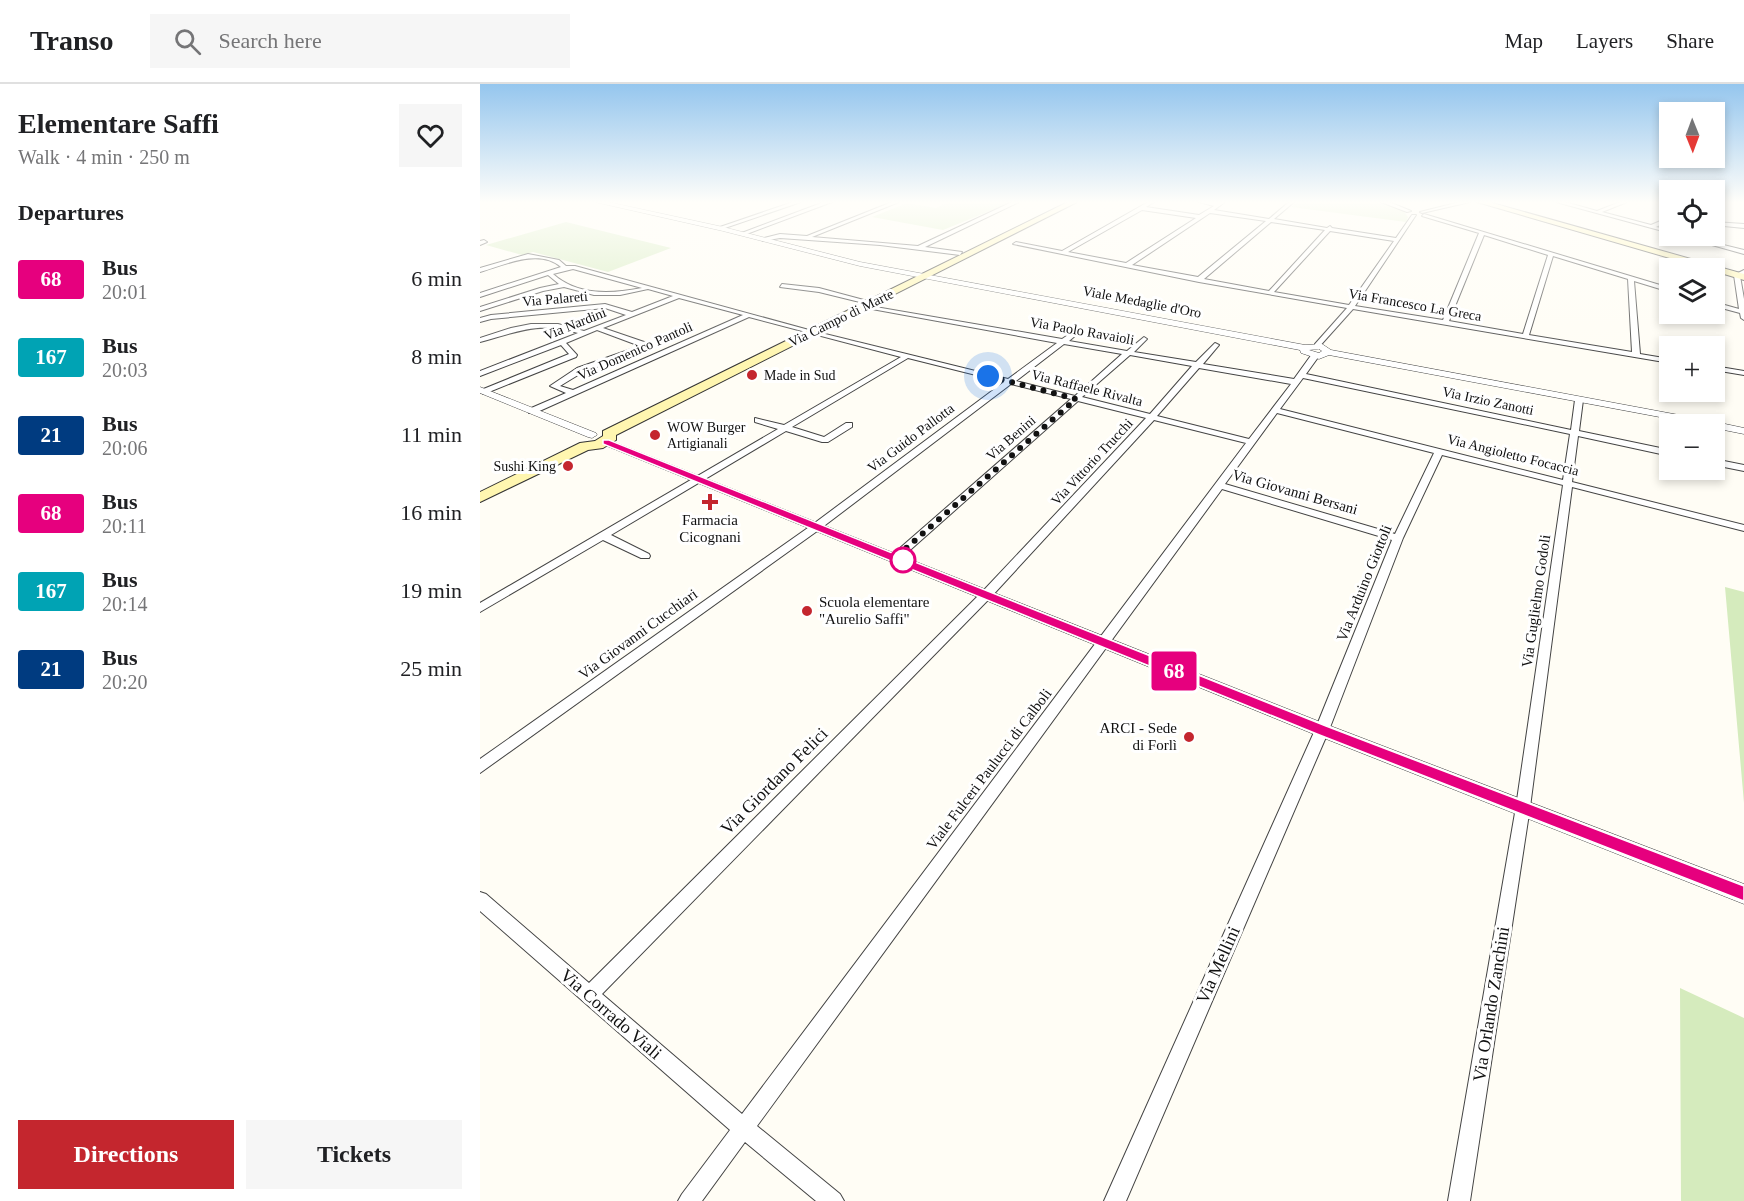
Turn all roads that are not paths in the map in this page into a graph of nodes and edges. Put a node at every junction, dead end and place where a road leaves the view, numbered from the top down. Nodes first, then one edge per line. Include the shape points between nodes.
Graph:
1 (822, 254) edge
2 (970, 254) edge
3 (1069, 254) edge
4 (1144, 254) edge
5 (1229, 254) edge
6 (1306, 254) edge
7 (1387, 254) edge
8 (1473, 254) edge
9 (1551, 254) joint
10 (1667, 254) edge
11 (1127, 265) junction
12 (565, 268) junction
13 (480, 270) edge
14 (549, 273) junction
15 (1742, 275) edge
16 (924, 277) junction
17 (1631, 278) junction
18 (1199, 280) junction
19 (564, 285) junction
20 (782, 286) dead end
21 (1659, 287) edge
22 (650, 288) junction
23 (1270, 293) junction
24 (480, 295) edge
25 (597, 295) junction
26 (679, 296) junction
27 (868, 305) junction
28 (1351, 307) junction
29 (590, 308) junction
30 (1725, 308) edge
31 (480, 309) edge
32 (543, 312) junction
33 (631, 314) junction
34 (749, 315) junction
35 (1744, 315) edge
36 (482, 318) edge
37 (1445, 324) junction
38 (533, 326) junction
39 (597, 328) junction
40 (1080, 328) dead end
41 (813, 332) junction
42 (585, 333) junction
43 (1525, 337) junction
44 (1144, 339) dead end
45 (480, 340) edge
46 (1064, 341) junction
47 (562, 342) junction
48 (1215, 345) dead end
49 (647, 346) junction
50 (1316, 350) junction
51 (668, 352) junction
52 (1128, 352) junction
53 (1636, 355) junction
54 (907, 356) junction
55 (1659, 359) edge
56 (1197, 365) junction
57 (539, 369) junction
58 (1725, 370) edge
59 (1744, 373) edge
60 (480, 374) edge
61 (566, 377) junction
62 (1298, 379) junction
63 (1008, 381) junction
64 (482, 391) edge
65 (574, 393) junction
66 (1076, 399) junction
67 (1579, 399) junction
68 (1275, 410) junction
69 (532, 411) junction
70 (1659, 415) edge
71 (1151, 418) junction
72 (758, 420) dead end
73 (849, 425) dead end
74 (1725, 427) edge
75 (785, 428) junction
76 (1744, 431) edge
77 (1575, 433) junction
78 (598, 439) junction
79 (1251, 442) junction
80 (1440, 450) junction
81 (1659, 451) edge
82 (1725, 464) edge
83 (1744, 468) edge
84 (697, 478) junction
85 (1568, 483) junction
86 (1219, 485) junction
87 (480, 498) edge
88 (816, 527) junction
89 (1744, 528) edge
90 (602, 535) junction
91 (1398, 538) junction
92 (645, 556) dead end
93 (896, 557) junction
94 (987, 594) junction
95 (480, 608) edge
96 (1103, 642) junction
97 (1322, 730) junction
98 (480, 767) edge
99 (1523, 807) junction
100 (1744, 894) edge
101 (480, 900) edge
102 (589, 995) junction
103 (743, 1128) junction
104 (689, 1201) edge
105 (833, 1201) edge
106 (1115, 1201) edge
107 (1459, 1201) edge

1 - 16 street, Viale Medaglie d'Oro
2 - 16 main road, Via Campo di Marte
3 - 11 street, Via Francesco La Greca
4 - 11 street
5 - 18 street
6 - 23 street
7 - 28 street, Viale Fulceri Paulucci di Calboli
8 - 37 street
9 - 17 street
9 - 43 street
10 - 15 main road
11 - 18 street, Via Francesco La Greca
12 - 13 street, Via Raffaele Rivalta via 556,261 526,256
12 - 14 street
12 - 22 street, Via Raffaele Rivalta
14 - 19 street
14 - 24 street
15 - 35 street
16 - 27 main road, Via Campo di Marte
16 - 50 street, Viale Medaglie d'Oro
17 - 21 street
17 - 53 street
18 - 23 street, Via Francesco La Greca
19 - 25 street
19 - 31 street
20 - 27 street, Via Paolo Ravaioli via 819,290
22 - 25 street
22 - 26 street, Via Raffaele Rivalta
23 - 28 street, Via Francesco La Greca
25 - 29 street
26 - 33 street, Via Nardini
26 - 34 street, Via Raffaele Rivalta
27 - 41 main road, Via Campo di Marte
27 - 46 street, Via Paolo Ravaioli
28 - 37 street, Via Francesco La Greca
28 - 50 street, Viale Fulceri Paulucci di Calboli
29 - 32 street, Via Palareti
29 - 33 street, Via Palareti via 605,306
30 - 35 street
32 - 36 street, Via Palareti
32 - 38 street
33 - 39 street, Via Nardini
34 - 41 street, Via Raffaele Rivalta
34 - 51 street, Via Domenico Pantoli
37 - 43 street, Via Francesco La Greca
38 - 42 street via 559,325
38 - 45 street
39 - 42 street, Via Nardini
39 - 49 street
40 - 46 street, Via Guido Pallotta
41 - 54 street, Via Raffaele Rivalta
41 - 78 main road, Via Campo di Marte
42 - 47 street, Via Nardini
43 - 53 street, Via Francesco La Greca
44 - 52 street, Via Benini
46 - 52 street, Via Paolo Ravaioli
46 - 63 street, Via Guido Pallotta
47 - 57 street via 573,355
47 - 60 street, Via Nardini
48 - 56 street, Via Vittorio Trucchi
49 - 51 street
49 - 61 street
50 - 62 street, Viale Fulceri Paulucci di Calboli
50 - 67 street, Viale Medaglie d'Oro
51 - 65 street, Via Domenico Pantoli
52 - 56 street, Via Paolo Ravaioli
52 - 66 street, Via Benini
53 - 55 street, Via Francesco La Greca
54 - 63 street, Via Raffaele Rivalta
54 - 75 street
56 - 62 street, Via Paolo Ravaioli
56 - 71 street, Via Vittorio Trucchi
57 - 61 street
57 - 64 street
58 - 59 street
61 - 65 street via 554,386
62 - 68 street, Viale Fulceri Paulucci di Calboli
62 - 77 street, Via Irzio Zanotti
63 - 66 street, Via Raffaele Rivalta
63 - 88 street, Via Guido Pallotta
64 - 69 street
65 - 69 street, Via Domenico Pantoli
66 - 71 street, Via Raffaele Rivalta
66 - 93 street, Via Benini
67 - 70 street, Viale Medaglie d'Oro
67 - 77 street, Via Guglielmo Godoli
68 - 79 street, Viale Fulceri Paulucci di Calboli
68 - 80 street, Via Angioletto Focaccia
69 - 78 street
71 - 79 street, Via Raffaele Rivalta
71 - 94 street, Via Vittorio Trucchi
72 - 75 street
73 - 75 street via 825,440
74 - 76 street, Viale Medaglie d'Oro
75 - 84 street
77 - 81 street, Via Irzio Zanotti
77 - 85 street, Via Guglielmo Godoli
78 - 84 street
78 - 87 main road, Via Campo di Marte
79 - 86 street, Viale Fulceri Paulucci di Calboli
80 - 85 street, Via Angioletto Focaccia
80 - 91 street, Via Arduino Giottoli
82 - 83 street
84 - 88 street
84 - 90 street
85 - 89 street, Via Angioletto Focaccia
85 - 99 street, Via Guglielmo Godoli
86 - 91 street, Via Giovanni Bersani
86 - 96 street, Viale Fulceri Paulucci di Calboli
88 - 93 street
88 - 98 street, Via Giovanni Cucchiari
90 - 92 street
90 - 95 street
91 - 97 street, Via Arduino Giottoli
93 - 94 street
94 - 96 street
94 - 102 street, Via Giordano Felici
96 - 97 street
96 - 103 street, Viale Fulceri Paulucci di Calboli
97 - 99 street
97 - 106 street, Via Mellini
99 - 100 street
99 - 107 street, Via Orlando Zanchini
101 - 102 street, Via Corrado Viali
102 - 103 street, Via Corrado Viali
103 - 104 street, Viale Fulceri Paulucci di Calboli
103 - 105 street, Via Corrado Viali

